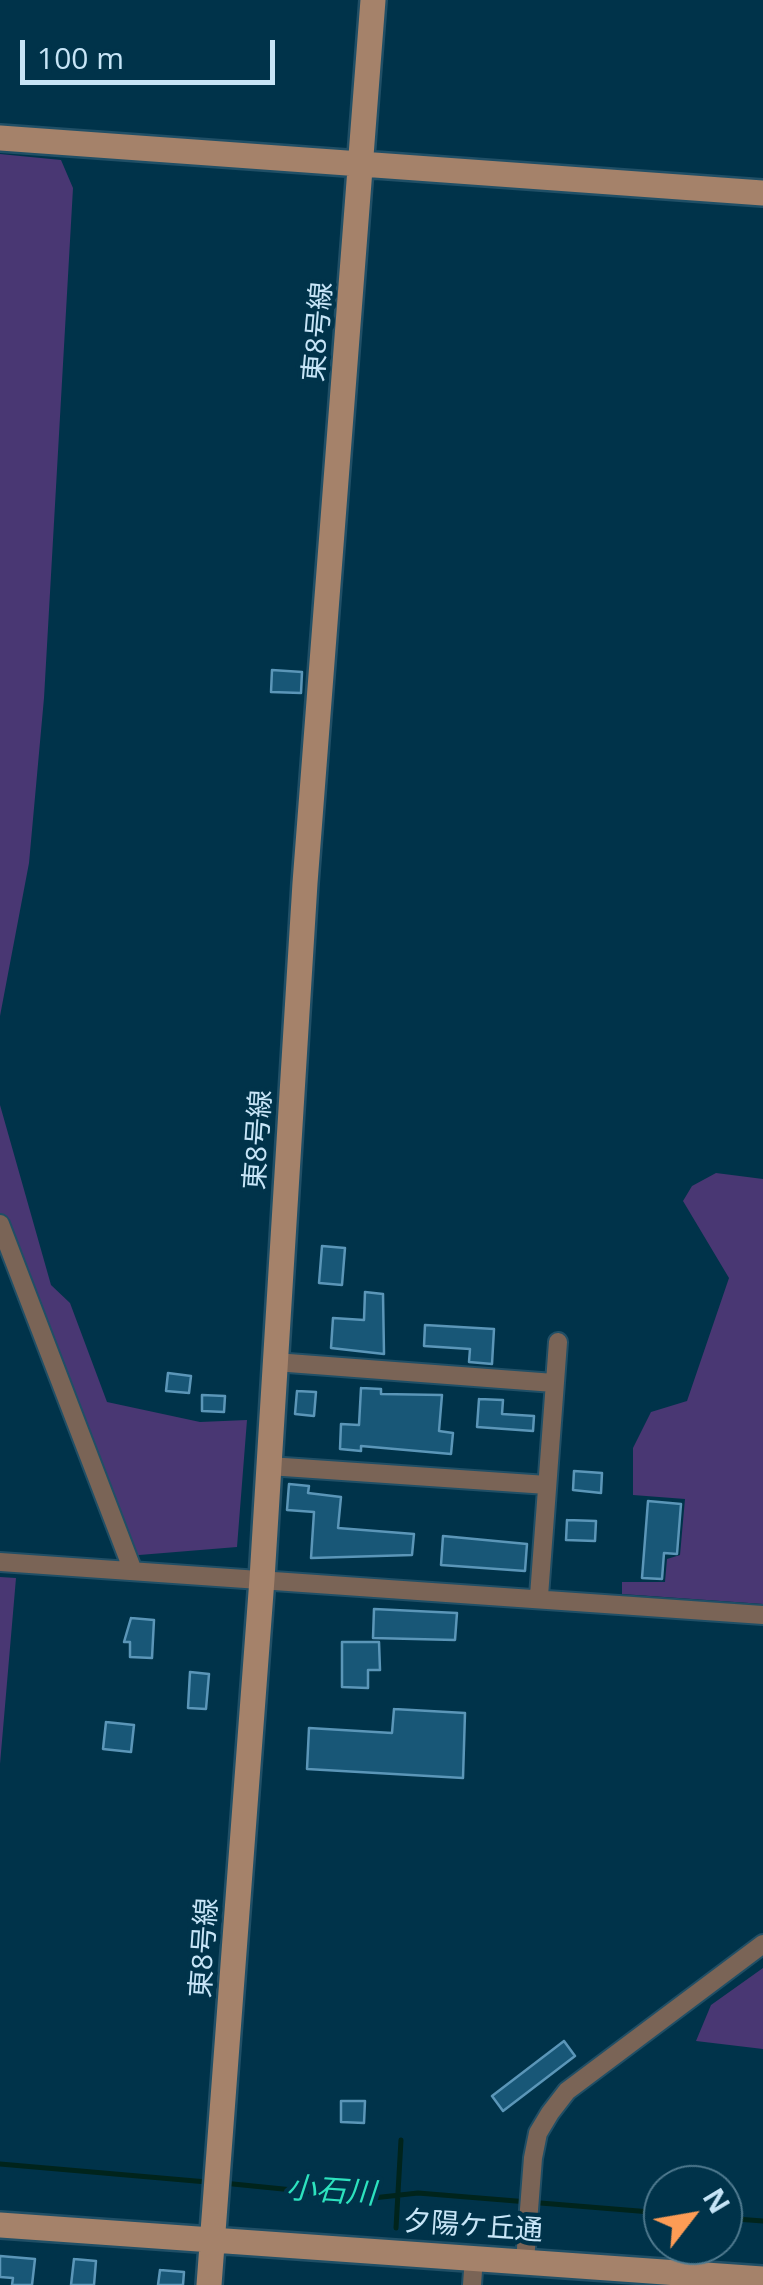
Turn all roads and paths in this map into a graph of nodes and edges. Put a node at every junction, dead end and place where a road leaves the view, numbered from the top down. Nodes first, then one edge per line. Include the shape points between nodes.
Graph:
1 (374, 0) edge
2 (0, 138) edge
3 (362, 165) junction
4 (763, 193) edge
5 (0, 1224) edge
6 (558, 1342) dead end
7 (276, 1362) junction
8 (554, 1383) junction
9 (269, 1466) junction
10 (548, 1485) junction
11 (0, 1562) edge
12 (132, 1571) junction
13 (262, 1579) junction
14 (539, 1596) junction
15 (763, 1614) edge
16 (763, 1944) edge
17 (0, 2225) edge
18 (212, 2240) junction
19 (474, 2257) junction
20 (526, 2261) junction
21 (763, 2278) edge
22 (209, 2285) edge
23 (472, 2285) edge

1 - 3 street, 東8号線
2 - 3 street
3 - 4 street
3 - 7 street, 東8号線 via 305,883
5 - 12 street
6 - 8 street
7 - 8 street
7 - 9 street, 東8号線
8 - 10 street
9 - 10 street
9 - 13 street, 東8号線
10 - 14 street
11 - 12 street
12 - 13 street
13 - 14 street
13 - 18 street, 東8号線
14 - 15 street
16 - 20 street via 567,2091 538,2133
17 - 18 street, 夕陽ケ丘通
18 - 19 street, 夕陽ケ丘通
18 - 22 street, 東8号線
19 - 20 street, 夕陽ケ丘通
19 - 23 street
20 - 21 street, 夕陽ケ丘通

